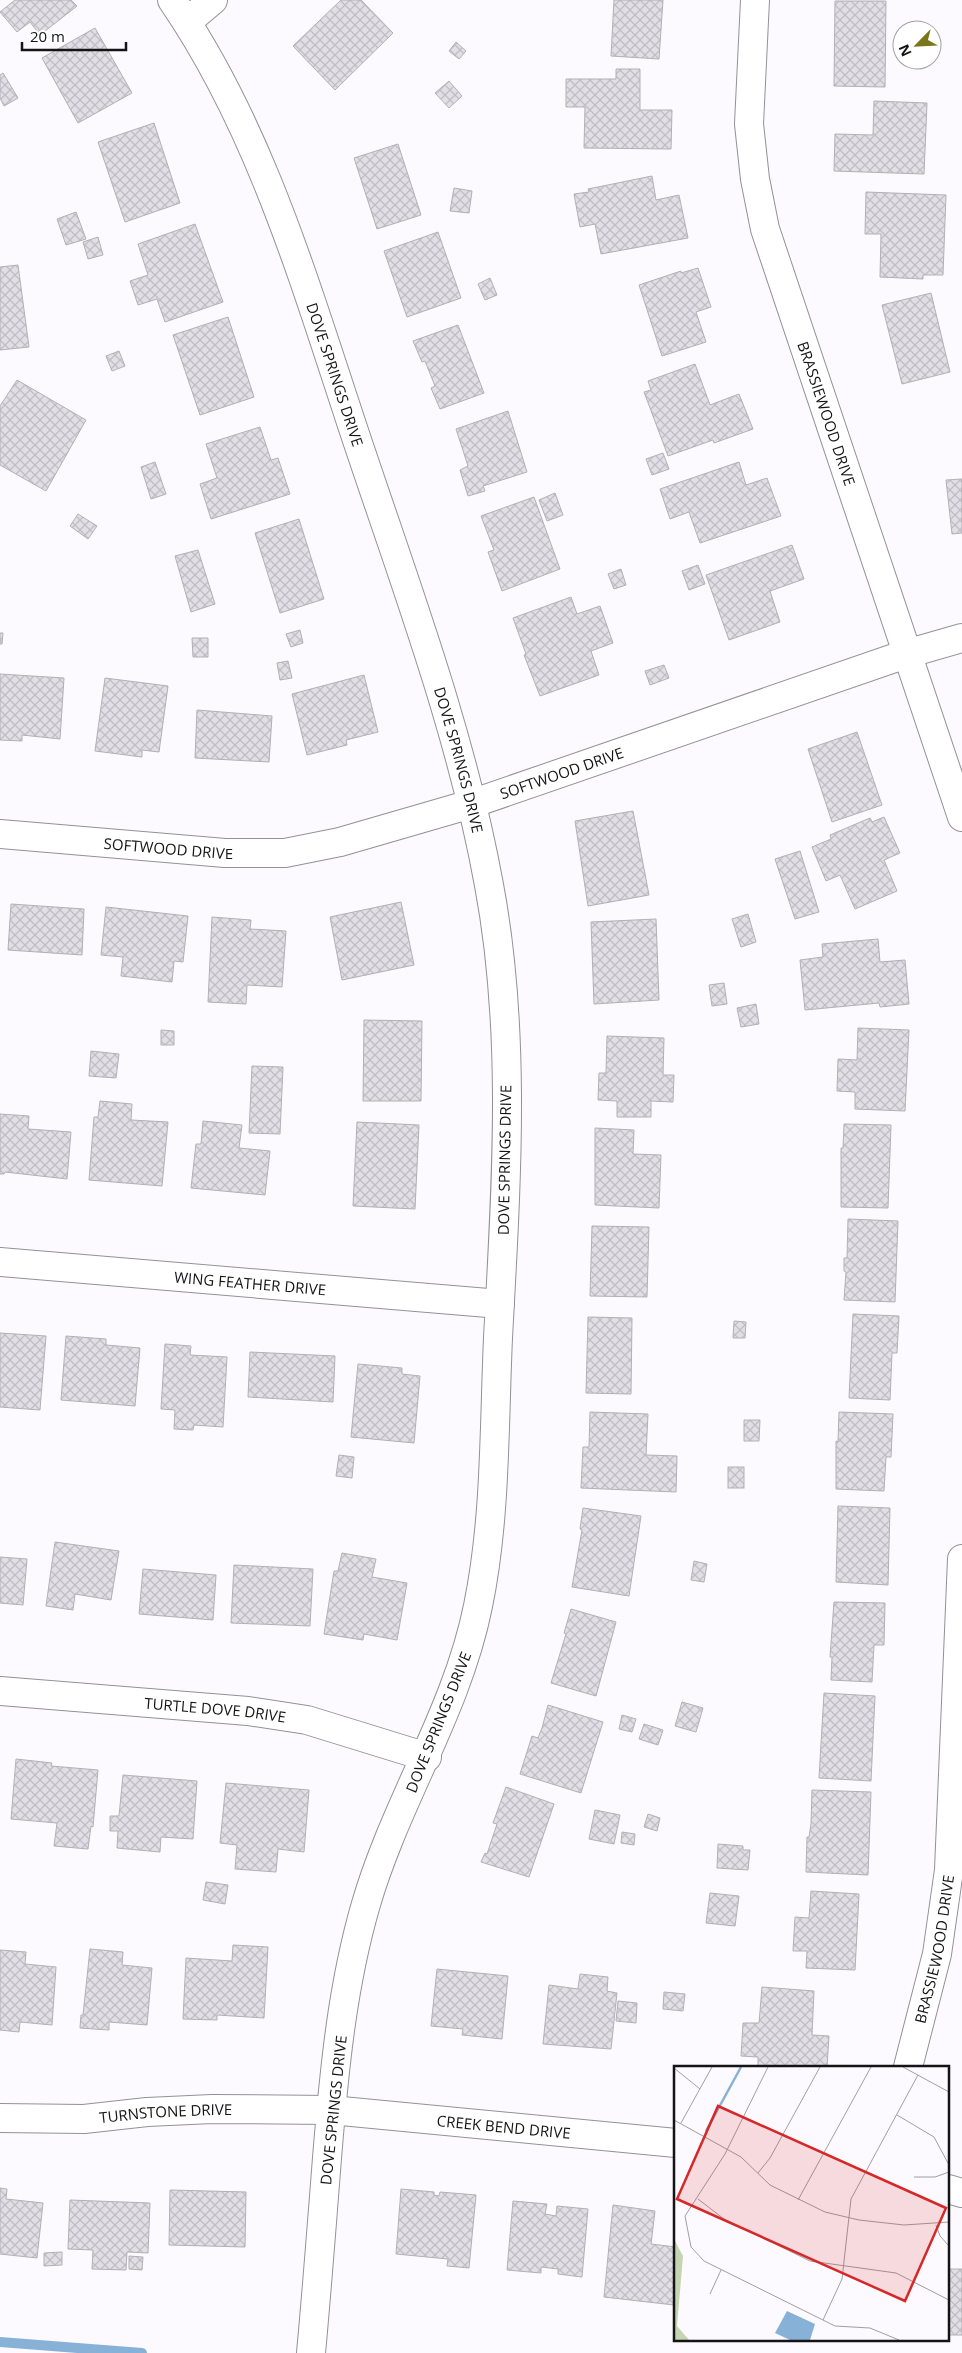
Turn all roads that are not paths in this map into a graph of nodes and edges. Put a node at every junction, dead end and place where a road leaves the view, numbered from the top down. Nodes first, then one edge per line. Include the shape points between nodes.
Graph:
1 (172, 0) edge
2 (213, 0) edge
3 (755, 0) edge
4 (188, 22) junction
5 (962, 638) edge
6 (906, 654) junction
7 (471, 804) junction
8 (962, 817) edge
9 (0, 834) edge
10 (0, 1262) edge
11 (500, 1304) junction
12 (962, 1559) edge
13 (0, 1691) edge
14 (427, 1757) junction
15 (908, 2066) edge
16 (331, 2110) junction
17 (0, 2118) edge
18 (674, 2143) edge
19 (312, 2353) edge

1 - 4 street, DOVE SPRINGS DRIVE
2 - 4 street
3 - 6 street, BRASSIEWOOD DRIVE via 749,124 754,179 765,229
4 - 7 street, DOVE SPRINGS DRIVE via 255,155 309,297 446,707
5 - 6 street, SOFTWOOD DRIVE
6 - 7 street, SOFTWOOD DRIVE
6 - 8 street, BRASSIEWOOD DRIVE
7 - 9 street, SOFTWOOD DRIVE via 340,842 286,853 225,853
7 - 11 street, DOVE SPRINGS DRIVE via 489,885 504,1023 507,1092
10 - 11 street, WING FEATHER DRIVE
11 - 14 street, DOVE SPRINGS DRIVE via 491,1492 479,1602 466,1658
12 - 15 street, BRASSIEWOOD DRIVE via 949,1870 937,1954
13 - 14 street, TURTLE DOVE DRIVE via 248,1711 307,1720
14 - 16 street, DOVE SPRINGS DRIVE via 390,1836 351,1960
16 - 17 street, TURNSTONE DRIVE via 212,2109 84,2119
16 - 18 street, CREEK BEND DRIVE
16 - 19 street, DOVE SPRINGS DRIVE

